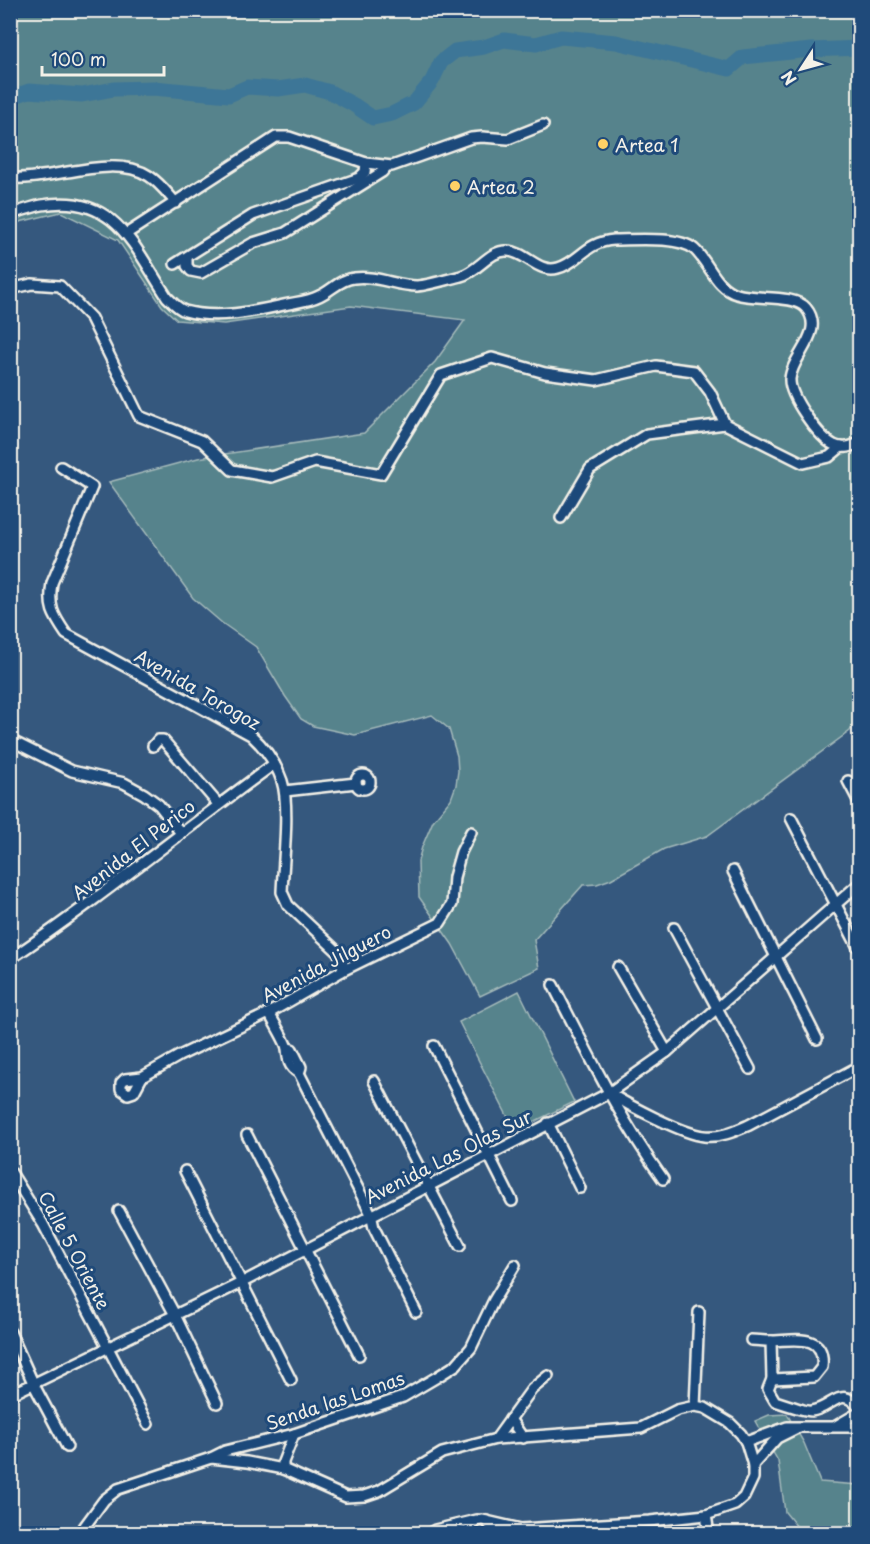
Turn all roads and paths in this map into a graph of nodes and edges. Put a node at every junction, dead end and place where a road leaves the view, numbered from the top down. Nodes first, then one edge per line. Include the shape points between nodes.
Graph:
1 (543, 125) dead end
2 (366, 163) junction
3 (387, 166) junction
4 (10, 178) edge
5 (176, 203) junction
6 (10, 214) edge
7 (126, 234) junction
8 (187, 257) junction
9 (175, 264) dead end
10 (10, 289) edge
11 (725, 424) junction
12 (860, 443) edge
13 (841, 447) junction
14 (61, 467) dead end
15 (561, 518) dead end
16 (10, 740) edge
17 (153, 746) dead end
18 (274, 764) junction
19 (848, 781) dead end
20 (356, 783) dead end
21 (285, 791) junction
22 (218, 804) junction
23 (860, 804) edge
24 (791, 818) dead end
25 (180, 832) junction
26 (471, 832) dead end
27 (733, 871) dead end
28 (860, 883) edge
29 (835, 904) junction
30 (674, 928) dead end
31 (860, 951) edge
32 (777, 957) junction
33 (10, 959) edge
34 (618, 967) dead end
35 (342, 971) junction
36 (553, 985) dead end
37 (716, 1010) junction
38 (269, 1013) junction
39 (817, 1039) dead end
40 (434, 1046) dead end
41 (668, 1052) junction
42 (860, 1066) edge
43 (750, 1070) dead end
44 (142, 1077) dead end
45 (374, 1080) dead end
46 (609, 1093) junction
47 (548, 1123) junction
48 (248, 1136) dead end
49 (489, 1154) junction
50 (10, 1171) edge
51 (185, 1171) dead end
52 (663, 1179) dead end
53 (15, 1185) edge
54 (429, 1185) junction
55 (580, 1188) dead end
56 (512, 1201) dead end
57 (119, 1211) dead end
58 (371, 1214) junction
59 (460, 1246) dead end
60 (304, 1250) junction
61 (515, 1265) dead end
62 (243, 1282) junction
63 (416, 1312) dead end
64 (699, 1312) dead end
65 (175, 1315) junction
66 (10, 1332) edge
67 (751, 1340) dead end
68 (771, 1341) junction
69 (108, 1347) junction
70 (359, 1355) dead end
71 (548, 1376) dead end
72 (772, 1379) junction
73 (291, 1380) dead end
74 (34, 1385) junction
75 (10, 1395) edge
76 (217, 1403) dead end
77 (695, 1406) junction
78 (860, 1411) edge
79 (510, 1419) junction
80 (148, 1424) dead end
81 (835, 1426) junction
82 (860, 1427) edge
83 (797, 1428) junction
84 (294, 1434) junction
85 (523, 1438) junction
86 (496, 1439) junction
87 (746, 1442) junction
88 (67, 1447) dead end
89 (211, 1458) junction
90 (753, 1465) junction
91 (283, 1469) junction
92 (706, 1515) junction
93 (482, 1521) junction
94 (450, 1526) junction
95 (521, 1529) junction
96 (79, 1533) edge
97 (428, 1533) edge
98 (463, 1533) edge
99 (469, 1533) edge
100 (493, 1533) edge
101 (509, 1533) edge
102 (709, 1533) edge

1 - 3 street via 508,139 471,138
2 - 3 street
2 - 5 street via 289,137 276,137
2 - 8 street via 359,178 253,215
3 - 8 street via 285,233 253,243 201,273 191,271
4 - 5 street via 122,167 148,176
5 - 7 street
6 - 7 street via 42,205 71,203 94,208
7 - 13 street via 174,305 183,311 227,314 319,296 351,278 417,286 464,276 501,251 513,252 550,269 605,241 684,244 734,294 799,302 807,309 812,319 811,333 793,368 791,390 819,432
8 - 9 street
10 - 11 street via 32,284 60,286 91,318 139,416 202,441 232,470 242,472 272,477 315,462 381,474 441,375 492,358 545,373 596,380 656,366 694,371 710,392
11 - 13 street via 803,463 829,456
11 - 15 street via 647,434 590,469
12 - 13 street
14 - 18 street, Avenida Torogoz via 92,487 52,584 53,615 66,634 251,735
16 - 25 street via 72,771 124,783 159,804
17 - 22 street via 163,740
18 - 21 street, Avenida Torogoz
18 - 22 street, Avenida El Perico
19 - 23 street
20 - 21 street
21 - 35 street, Avenida Torogoz via 282,892 288,905 338,952
22 - 25 street, Avenida El Perico
24 - 29 street
25 - 33 street, Avenida El Perico via 68,921
26 - 35 street, Avenida Jilguero via 454,877 452,904 440,922
27 - 32 street
28 - 29 street, Avenida Las Olas Sur
29 - 31 street
29 - 32 street, Avenida Las Olas Sur
30 - 37 street
32 - 37 street, Avenida Las Olas Sur
32 - 39 street
34 - 41 street
35 - 38 street, Avenida Jilguero
36 - 46 street
37 - 41 street, Avenida Las Olas Sur
37 - 43 street
38 - 44 street, Avenida Jilguero
38 - 58 street via 287,1048 292,1049 301,1067 299,1073
40 - 49 street
41 - 46 street, Avenida Las Olas Sur
42 - 46 street via 749,1125 717,1136 691,1133
45 - 54 street
46 - 47 street, Avenida Las Olas Sur
46 - 52 street
47 - 49 street, Avenida Las Olas Sur
47 - 55 street
48 - 60 street
49 - 54 street, Avenida Las Olas Sur
49 - 56 street
50 - 53 street, Calle 5 Oriente
51 - 62 street
53 - 69 street, Calle 5 Oriente
54 - 58 street, Avenida Las Olas Sur
54 - 59 street
57 - 65 street
58 - 60 street, Avenida Las Olas Sur
58 - 63 street via 374,1228
60 - 62 street, Avenida Las Olas Sur
60 - 70 street
61 - 84 street, Senda las Lomas via 471,1348 456,1365 403,1397
62 - 65 street, Avenida Las Olas Sur
62 - 73 street
64 - 77 street
65 - 69 street, Avenida Las Olas Sur
65 - 76 street
66 - 74 street
67 - 68 street
68 - 72 street
68 - 72 street via 810,1341 821,1352 822,1359 822,1367 814,1377
69 - 74 street, Avenida Las Olas Sur
69 - 80 street, Calle 5 Oriente
71 - 79 street via 532,1389
72 - 78 street via 768,1389 775,1401 813,1412 846,1397
74 - 75 street, Avenida Las Olas Sur
74 - 88 street
77 - 85 street via 677,1410 641,1428
77 - 87 street via 730,1423
78 - 81 street
79 - 85 street
79 - 86 street
81 - 82 street
81 - 83 street
83 - 87 street via 775,1430
83 - 90 street via 777,1438
84 - 89 street, Senda las Lomas
84 - 91 street
85 - 86 street
86 - 91 street via 442,1453 364,1496 346,1497
87 - 90 street
89 - 91 street
89 - 96 street, Senda las Lomas via 118,1489 104,1500
90 - 92 street via 751,1485 744,1497 725,1510
92 - 95 street
92 - 102 street
93 - 94 street
93 - 95 street
93 - 99 street via 471,1525
93 - 100 street via 492,1527
94 - 97 street
94 - 98 street
95 - 101 street

